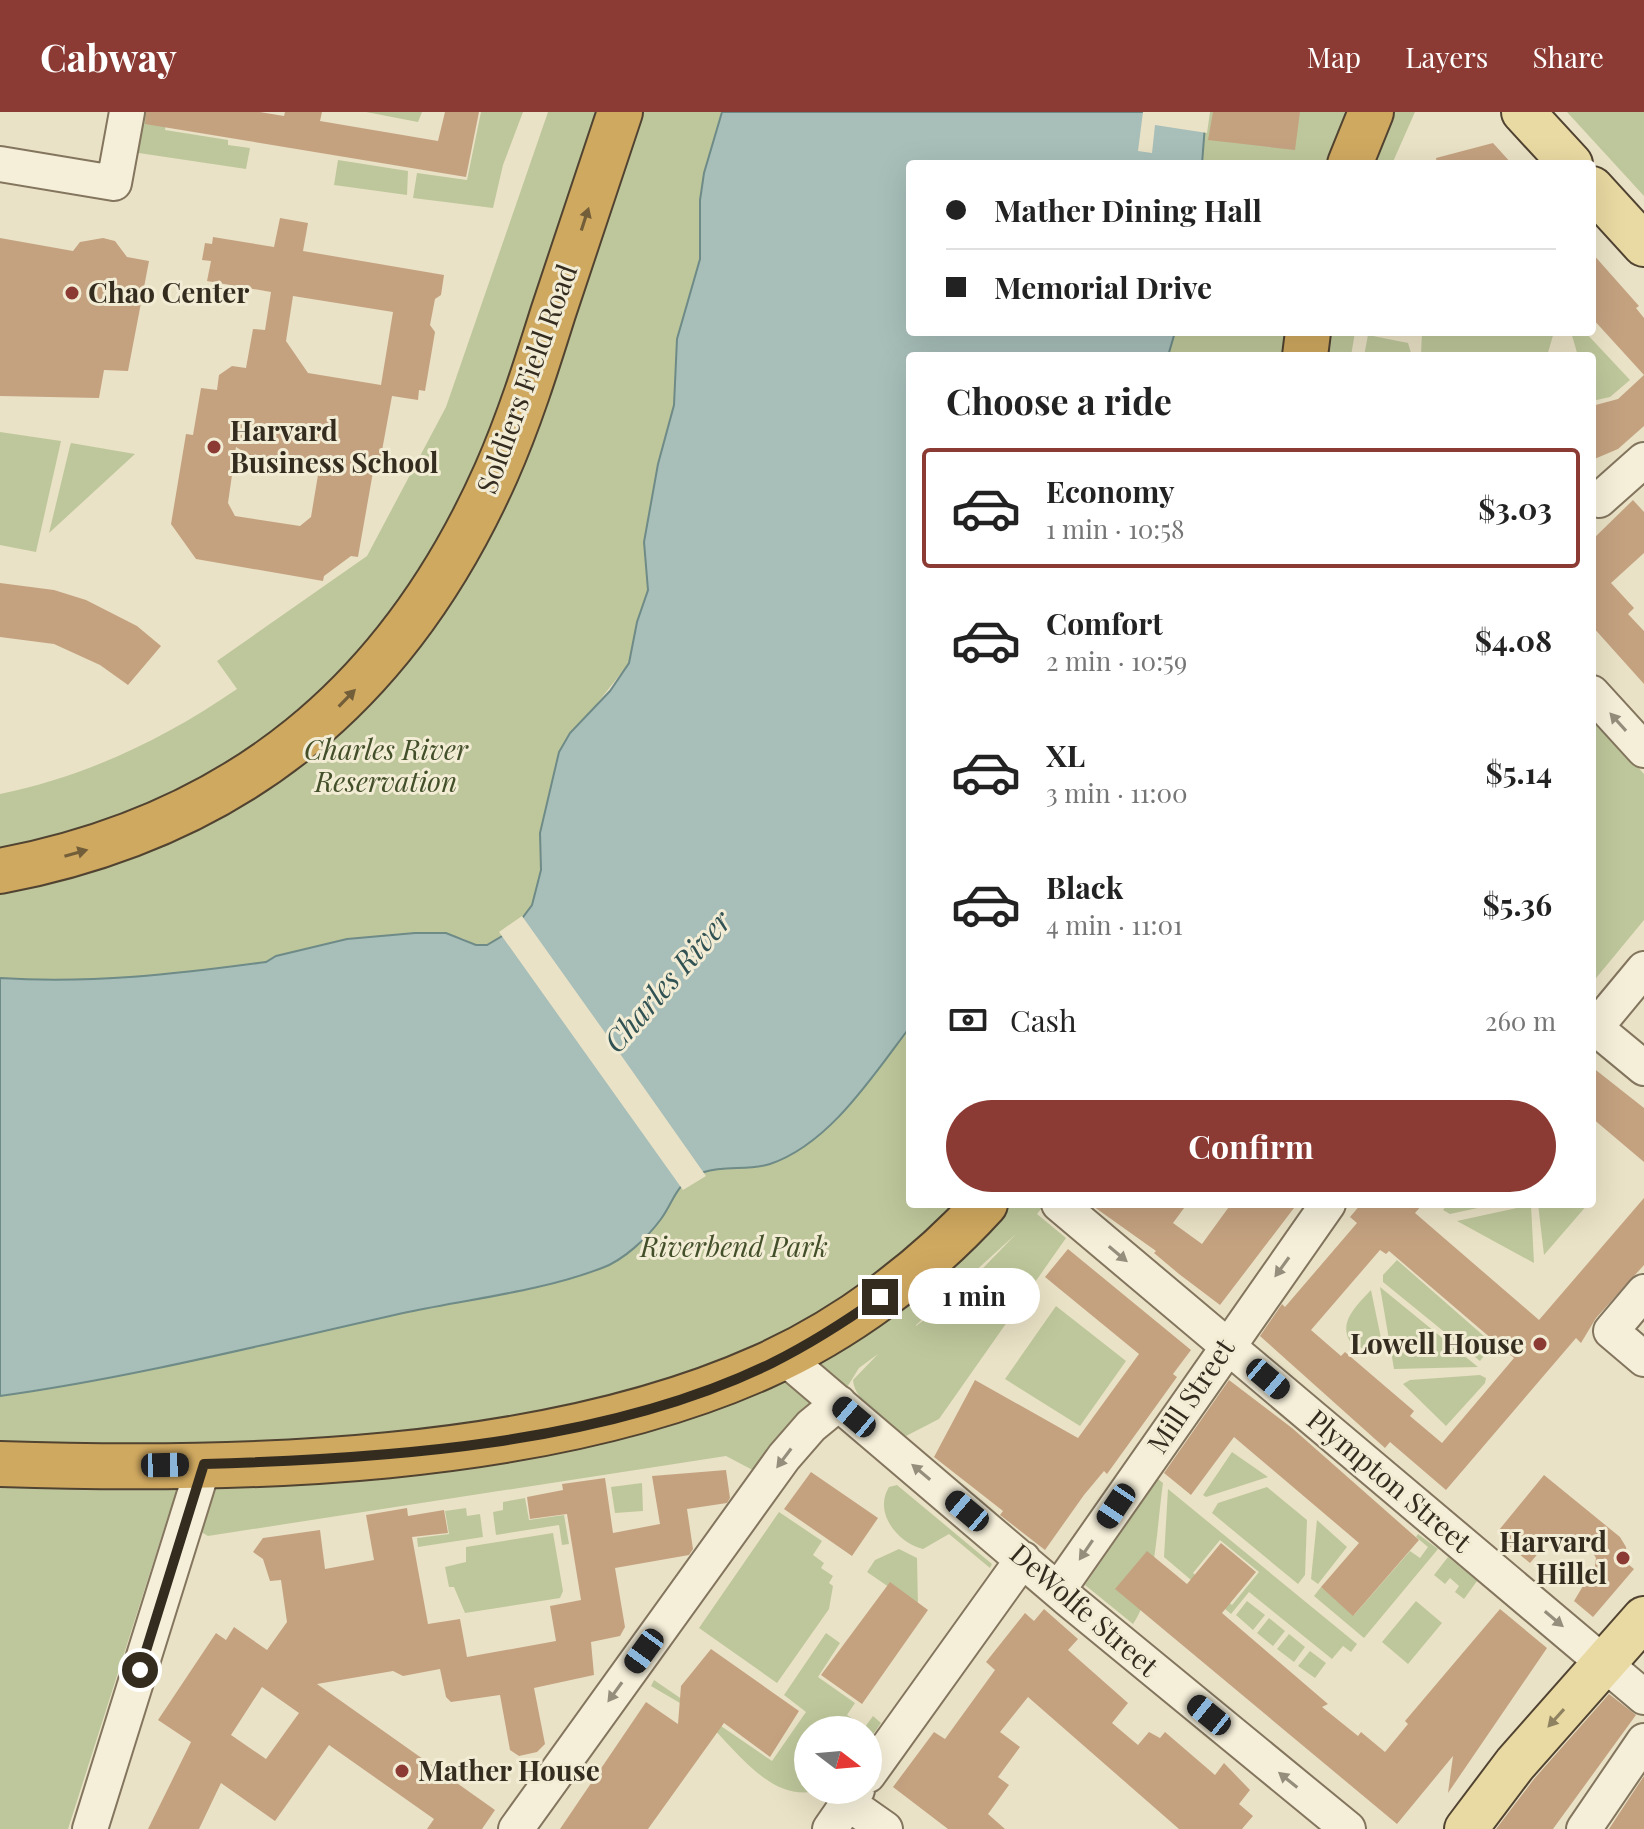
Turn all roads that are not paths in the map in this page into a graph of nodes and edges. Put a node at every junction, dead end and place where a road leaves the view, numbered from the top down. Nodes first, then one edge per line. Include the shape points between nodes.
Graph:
1 (127, 112) edge
2 (590, 112) edge
3 (620, 112) edge
4 (1371, 112) edge
5 (1523, 112) edge
6 (1352, 160) edge
7 (1567, 160) edge
8 (0, 164) edge
9 (1596, 192) edge
10 (1644, 245) edge
11 (1644, 460) edge
12 (1599, 500) dead end
13 (1596, 697) edge
14 (1644, 750) edge
15 (0, 842) edge
16 (0, 871) edge
17 (1644, 969) edge
18 (1596, 1024) edge
19 (1596, 1028) edge
20 (1644, 1068) edge
21 (981, 1208) edge
22 (1064, 1208) edge
23 (1325, 1208) edge
24 (1644, 1292) edge
25 (1226, 1345) junction
26 (784, 1357) junction
27 (1644, 1359) edge
28 (839, 1403) junction
29 (0, 1464) edge
30 (204, 1464) junction
31 (1023, 1559) junction
32 (1058, 1590) junction
33 (1644, 1618) edge
34 (1605, 1662) junction
35 (1644, 1697) edge
36 (1644, 1741) edge
37 (882, 1755) edge
38 (845, 1807) edge
39 (90, 1829) edge
40 (516, 1829) edge
41 (885, 1829) edge
42 (1348, 1829) edge
43 (1466, 1829) edge
44 (1584, 1829) edge

1 - 8 street via 114,183
2 - 15 highway, Soldiers Field Road via 468,463 408,574 358,642 301,703 232,753 119,809
16 -> 3 highway, Soldiers Field Road via 109,842 224,790 295,745 387,652 459,547 497,472
4 - 6 highway
5 - 7 main road
9 - 10 main road
11 - 12 street
14 -> 13 street
17 - 18 street
19 - 20 street
21 - 26 highway via 903,1280
22 -> 25 street, Plympton Street
23 -> 25 street, Mill Street
24 - 27 street via 1611,1331
25 -> 32 street, Mill Street
25 -> 34 street, Plympton Street
26 - 28 street, DeWolfe Street
26 - 30 highway via 666,1404 548,1431 398,1452
31 -> 28 street, DeWolfe Street
28 -> 40 street via 784,1457
29 - 30 highway
30 - 39 street
31 - 32 street, DeWolfe Street
31 - 37 street
42 -> 32 street, DeWolfe Street
33 - 34 main road
34 - 35 street, Plympton Street
34 -> 43 main road
36 - 44 street
38 - 41 street

